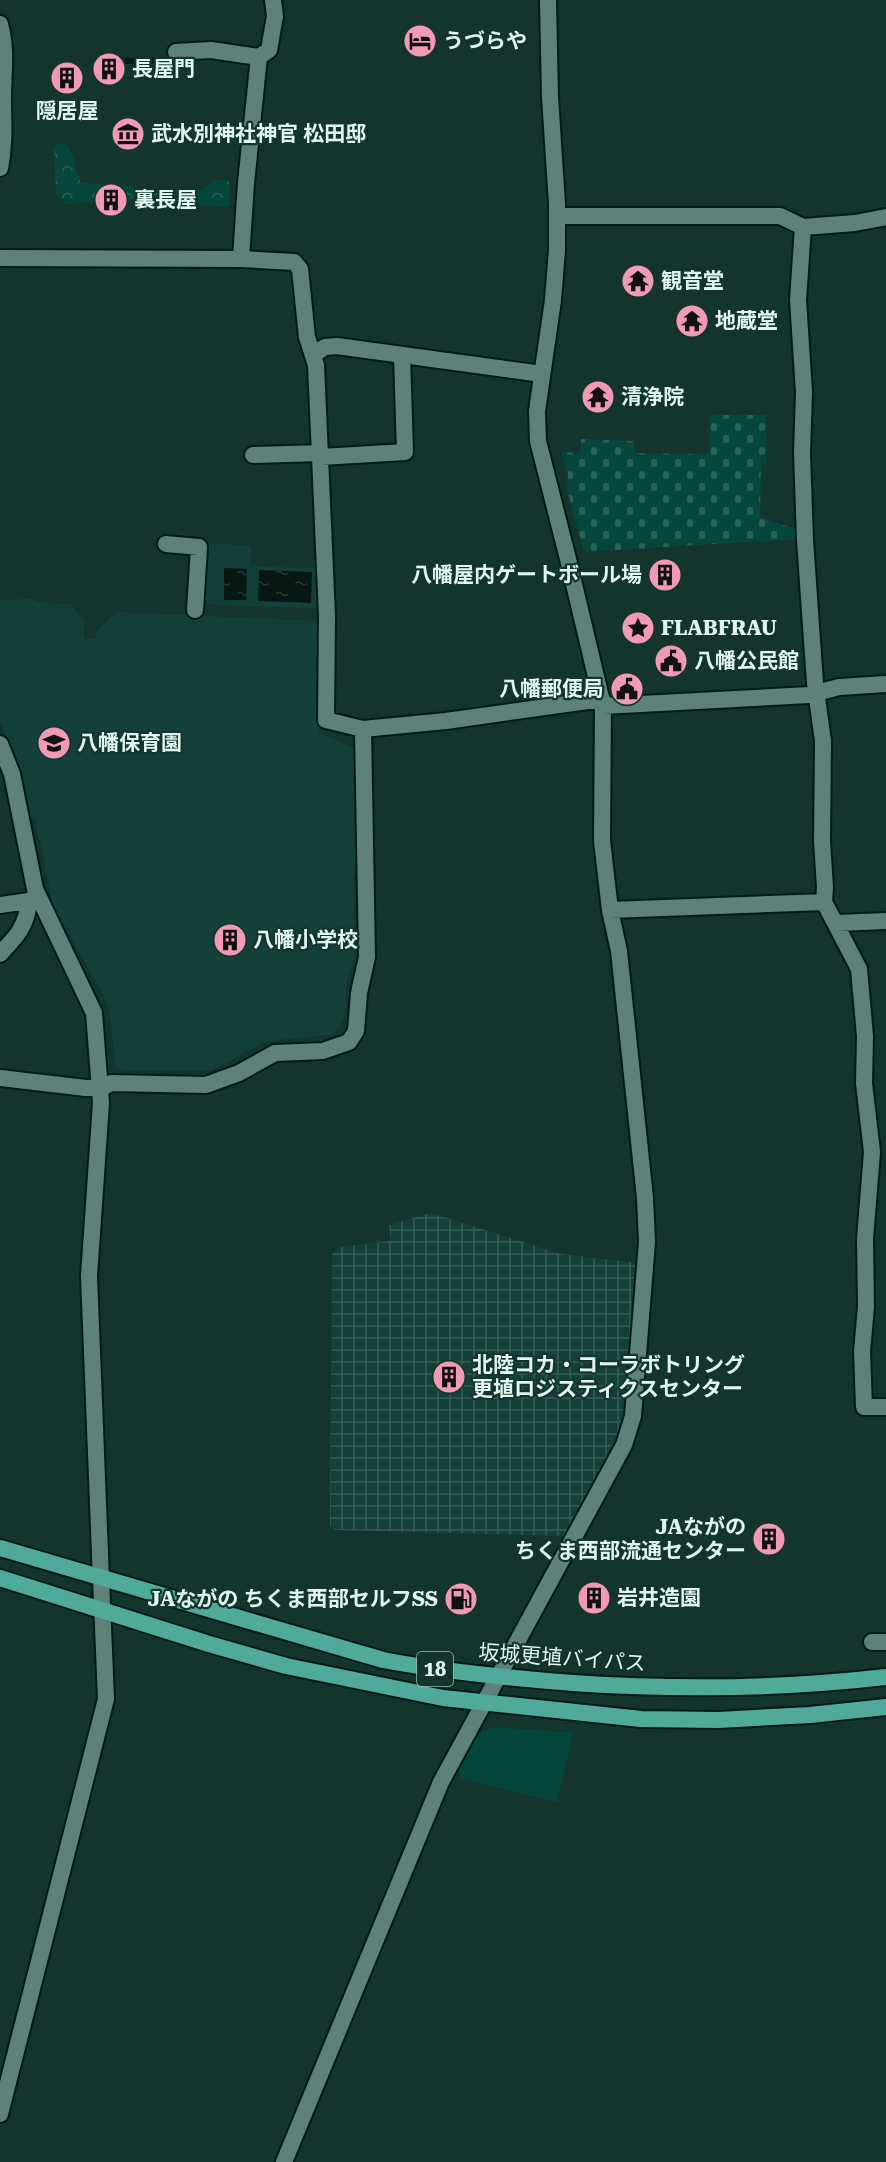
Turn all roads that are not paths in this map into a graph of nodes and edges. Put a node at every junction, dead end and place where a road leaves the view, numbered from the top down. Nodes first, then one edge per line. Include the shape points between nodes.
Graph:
1 (273, 0) edge
2 (549, 0) edge
3 (0, 24) edge
4 (176, 52) dead end
5 (260, 57) junction
6 (0, 168) edge
7 (557, 216) junction
8 (886, 217) edge
9 (803, 227) junction
10 (0, 258) edge
11 (241, 259) junction
12 (313, 355) junction
13 (402, 356) junction
14 (542, 374) junction
15 (253, 455) dead end
16 (320, 455) junction
17 (166, 544) dead end
18 (195, 610) dead end
19 (886, 684) edge
20 (817, 692) junction
21 (602, 702) junction
22 (363, 729) junction
23 (0, 744) edge
24 (4, 761) edge
25 (34, 899) junction
26 (824, 902) junction
27 (0, 905) edge
28 (610, 910) junction
29 (886, 921) edge
30 (837, 923) junction
31 (0, 954) edge
32 (0, 1078) edge
33 (102, 1088) junction
34 (886, 1407) edge
35 (0, 1548) edge
36 (0, 1578) edge
37 (101, 1579) junction
38 (103, 1610) junction
39 (886, 1677) edge
40 (499, 1678) junction
41 (483, 1702) junction
42 (886, 1707) edge
43 (0, 2114) edge
44 (284, 2162) edge

1 - 5 street via 275,16 269,51
2 - 7 street
3 - 6 street via 5,43
4 - 5 street via 211,50
5 - 11 street
7 - 9 street via 780,216
7 - 14 street via 553,300
8 - 9 street
9 - 20 street via 798,300 804,392 804,540
10 - 11 street
11 - 12 street via 294,262 300,269 307,337
12 - 13 street via 324,347 337,346
12 - 16 street
13 - 14 street
13 - 16 street via 405,452
14 - 21 street via 538,441
15 - 16 street
16 - 22 street via 327,616 326,720
17 - 18 street via 199,547
19 - 20 street
20 - 21 street
20 - 26 street via 823,741
21 - 22 street
21 - 28 street via 602,842
22 - 33 street via 367,957 356,1031 349,1042 323,1051 275,1053 206,1085 111,1083
23 - 24 street
24 - 25 street via 12,774
25 - 27 street
25 - 31 street via 21,931
25 - 33 street via 94,1013
26 - 28 street
26 - 30 street
28 - 40 street via 619,951 645,1198 647,1242 633,1416 624,1445
29 - 30 street
30 - 34 street via 858,969 865,1036 864,1083 873,1152 865,1239 864,1407
32 - 33 street
33 - 37 street via 89,1276
35 - 37 highway, 坂城更埴バイパス / 18
36 - 38 highway, 18
37 - 38 street
37 - 40 highway, 坂城更埴バイパス / 18 via 383,1660
38 - 41 highway, 18 via 286,1665 410,1692
38 - 43 street via 106,1699
39 - 40 highway, 坂城更埴バイパス / 18 via 758,1688 644,1688
40 - 41 street
41 - 42 highway, 18 via 641,1719 696,1720
41 - 44 street via 441,1782

